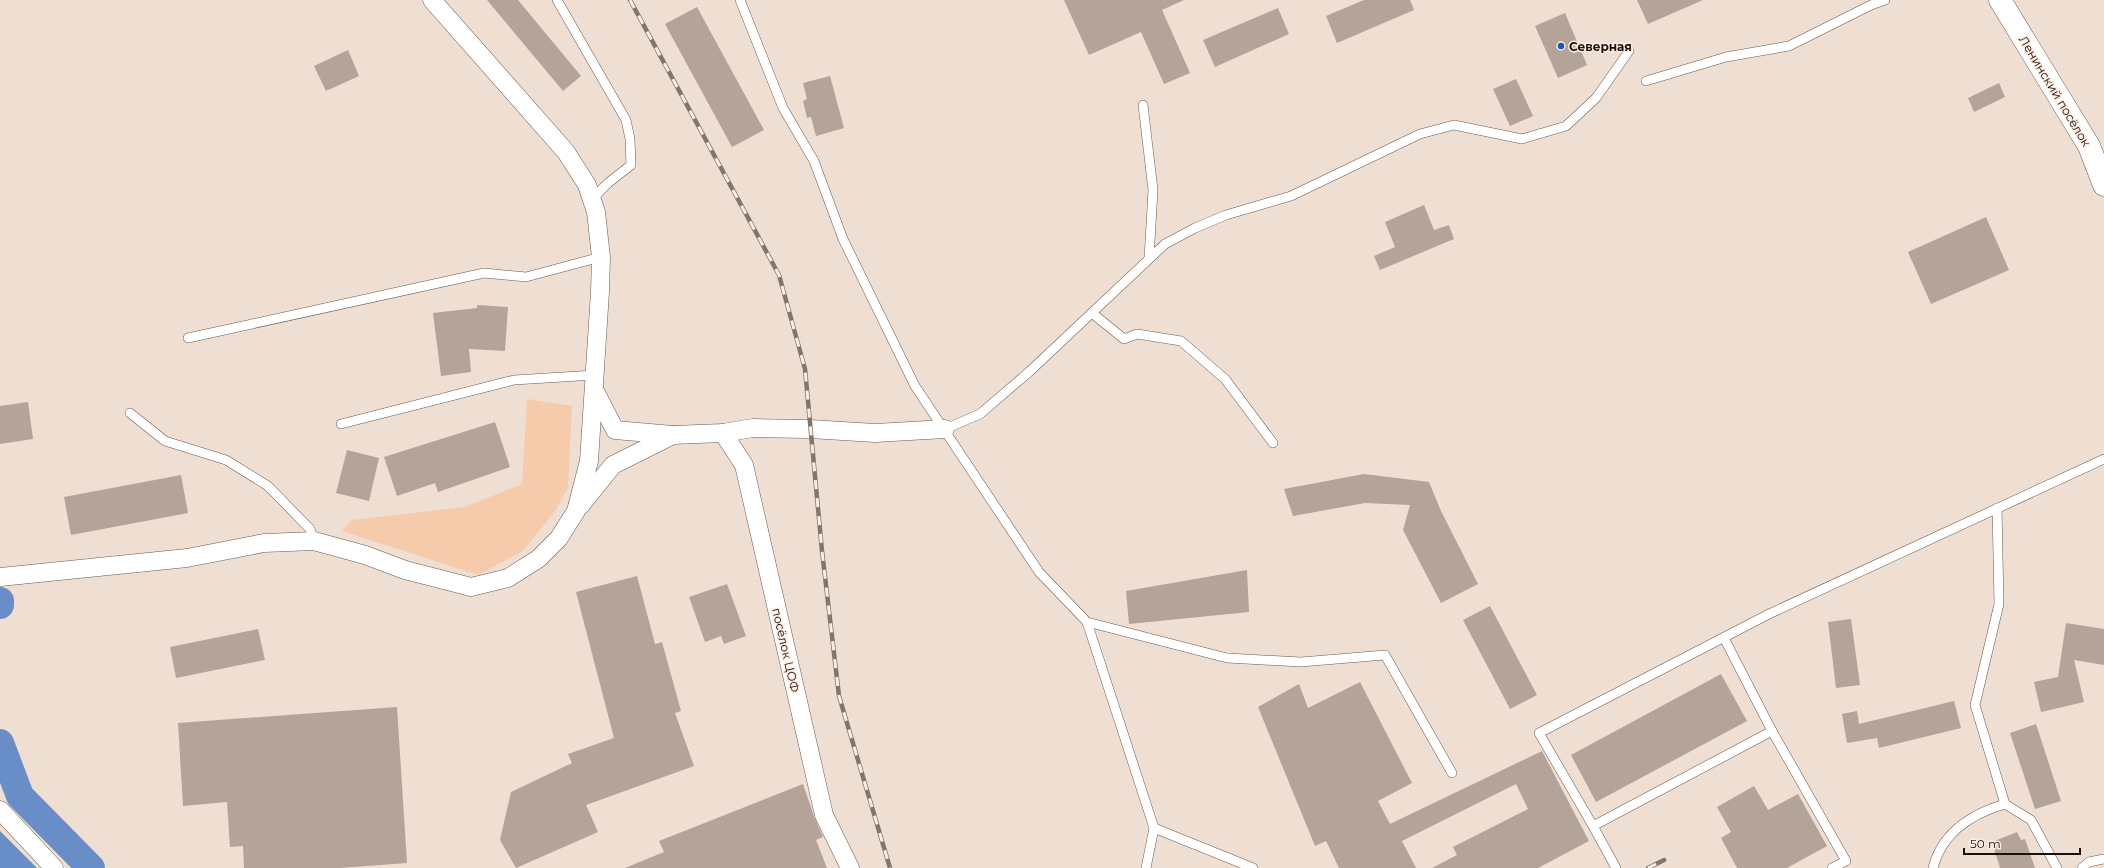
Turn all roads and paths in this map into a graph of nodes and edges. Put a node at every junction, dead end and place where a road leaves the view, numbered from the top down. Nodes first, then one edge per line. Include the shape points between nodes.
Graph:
1 (432, 0) edge
2 (557, 0) edge
3 (740, 0) edge
4 (1885, 0) edge
5 (2000, 0) edge
6 (1629, 51) dead end
7 (1646, 80) dead end
8 (1143, 105) dead end
9 (2104, 185) edge
10 (592, 199) junction
11 (601, 257) junction
12 (1149, 259) junction
13 (1092, 313) junction
14 (188, 338) dead end
15 (595, 382) junction
16 (130, 413) dead end
17 (341, 424) dead end
18 (945, 429) junction
19 (723, 433) junction
20 (673, 436) junction
21 (1273, 442) dead end
22 (2104, 459) edge
23 (1996, 508) junction
24 (576, 511) junction
25 (314, 541) junction
26 (0, 577) edge
27 (1087, 622) junction
28 (1724, 638) junction
29 (1772, 731) junction
30 (1452, 773) dead end
31 (2005, 804) junction
32 (0, 810) edge
33 (1593, 826) junction
34 (1154, 828) junction
35 (2104, 859) edge
36 (54, 868) edge
37 (850, 868) edge
38 (1146, 868) edge
39 (1252, 868) edge
40 (1616, 868) edge
41 (1832, 868) edge
42 (1933, 868) edge
43 (2057, 868) edge
44 (2082, 868) edge

1 - 10 street via 566,152 587,185
2 - 10 lane via 626,120 630,139 630,165
3 - 18 lane via 783,108 814,161 843,239 873,302 915,386
4 - 7 lane via 1789,46 1726,57
5 - 9 street, Ленинский посёлок via 2089,146
6 - 12 lane via 1596,98 1566,126 1522,139 1454,125 1420,134 1291,196 1226,215 1195,228 1166,244
8 - 12 lane via 1153,190
10 - 11 street
11 - 14 lane via 526,277 484,273
11 - 15 street
12 - 13 lane
13 - 18 lane via 980,414
13 - 21 lane via 1124,339 1137,334 1181,341 1225,379
15 - 17 lane via 514,380
15 - 20 street via 615,430
15 - 24 street via 589,461
16 - 25 lane via 165,441 226,460 268,486 310,528
18 - 19 street via 875,433 753,428
18 - 27 lane via 1039,572
19 - 20 street
19 - 37 street, посёлок ЦОФ via 744,465 824,815
20 - 24 street via 613,465
22 - 23 lane
23 - 28 lane
23 - 31 lane via 1999,604 1975,705
24 - 25 street via 559,538 538,559 508,578 471,587 405,570 365,555
25 - 26 street via 264,543 187,558
27 - 30 lane via 1227,658 1300,662 1385,655
27 - 34 lane
28 - 29 lane
28 - 33 lane via 1539,734
29 - 33 lane
29 - 41 lane via 1846,861
31 - 42 lane via 1983,811 1955,828
31 - 43 lane via 2031,820
32 - 36 street
33 - 40 lane
34 - 38 lane
34 - 39 lane
35 - 44 lane via 2089,862

